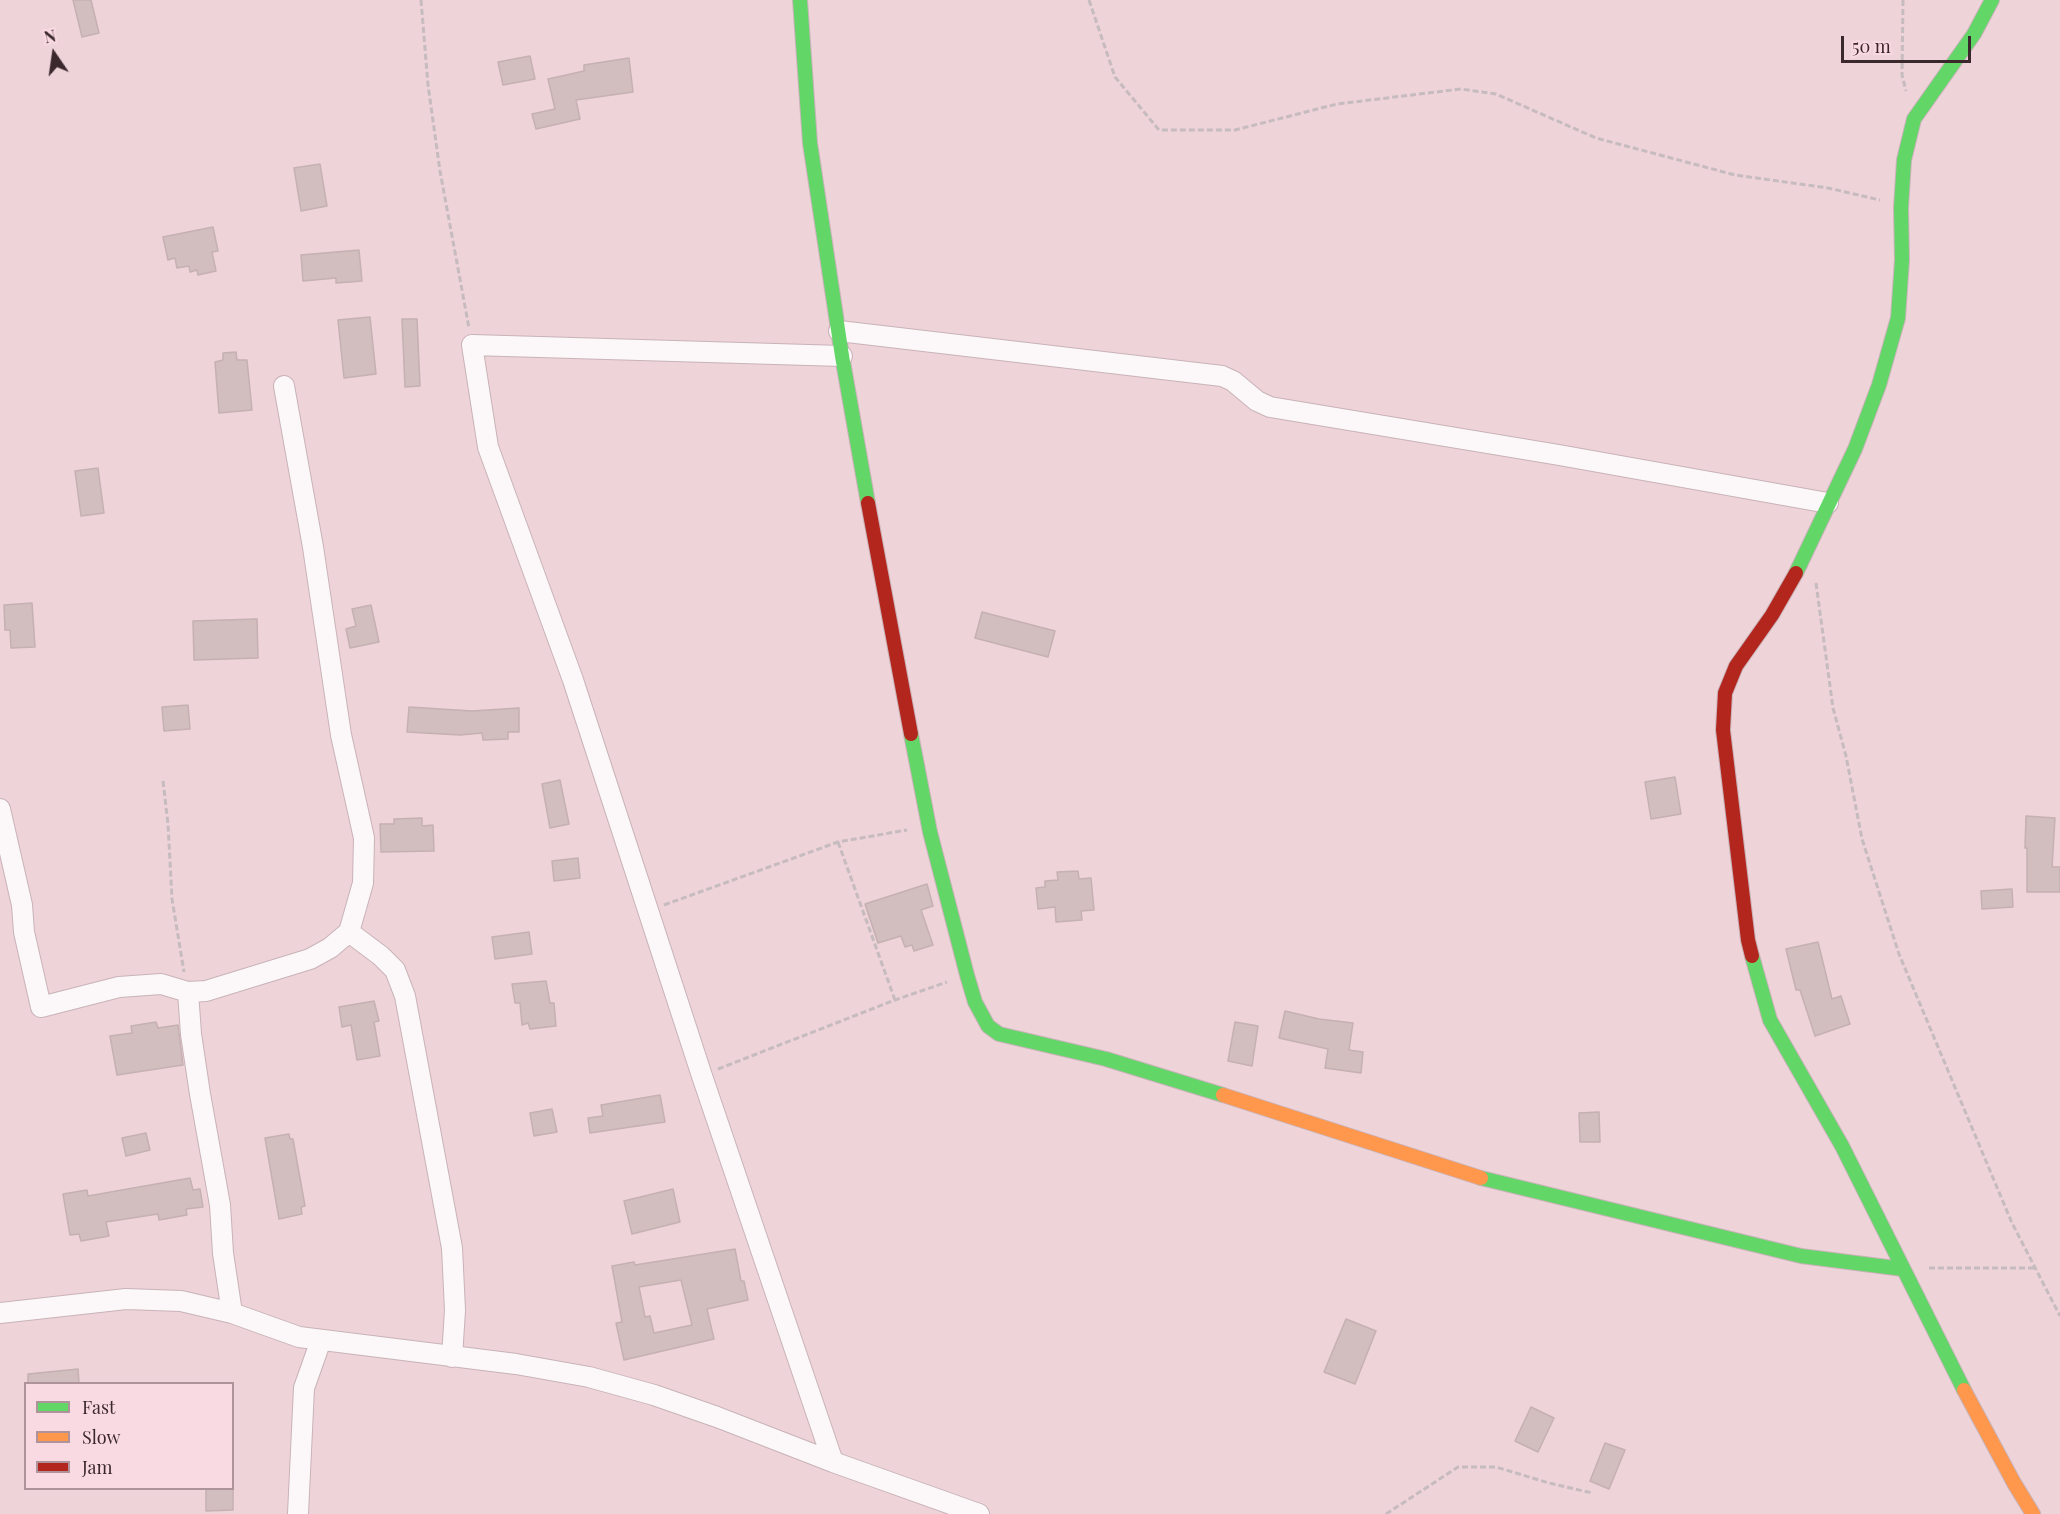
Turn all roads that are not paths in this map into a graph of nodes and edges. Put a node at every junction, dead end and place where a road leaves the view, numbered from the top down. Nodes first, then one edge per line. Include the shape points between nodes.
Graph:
1 (800, 0) edge
2 (1992, 0) edge
3 (838, 331) junction
4 (842, 356) junction
5 (284, 386) dead end
6 (1828, 503) junction
7 (0, 809) edge
8 (350, 932) junction
9 (188, 992) junction
10 (1903, 1269) junction
11 (0, 1313) edge
12 (232, 1313) junction
13 (321, 1340) junction
14 (452, 1356) junction
15 (833, 1462) junction
16 (298, 1514) edge
17 (979, 1514) edge
18 (2033, 1514) edge

1 - 3 street via 810,143
2 - 6 street via 1974,34 1914,119 1904,160 1898,318 1855,449
3 - 4 street
3 - 6 street via 1222,376 1270,407
4 - 10 street via 930,832 975,1002 988,1026 999,1034 1106,1059 1476,1178 1801,1256
4 - 15 street via 472,345 488,447 573,680
5 - 8 street via 341,735 364,838 363,883
6 - 10 street via 1778,605 1736,666 1725,693 1723,730 1748,940 1770,1020 1842,1146
7 - 9 street via 41,1007 119,987 161,984
8 - 9 street via 310,958 206,991
8 - 14 street via 395,970 405,996 452,1248 456,1310
9 - 12 street
10 - 18 street
11 - 12 street via 126,1299 181,1301
12 - 13 street via 299,1337
13 - 14 street
13 - 16 street via 304,1388
14 - 15 street via 589,1377 654,1395
15 - 17 street

